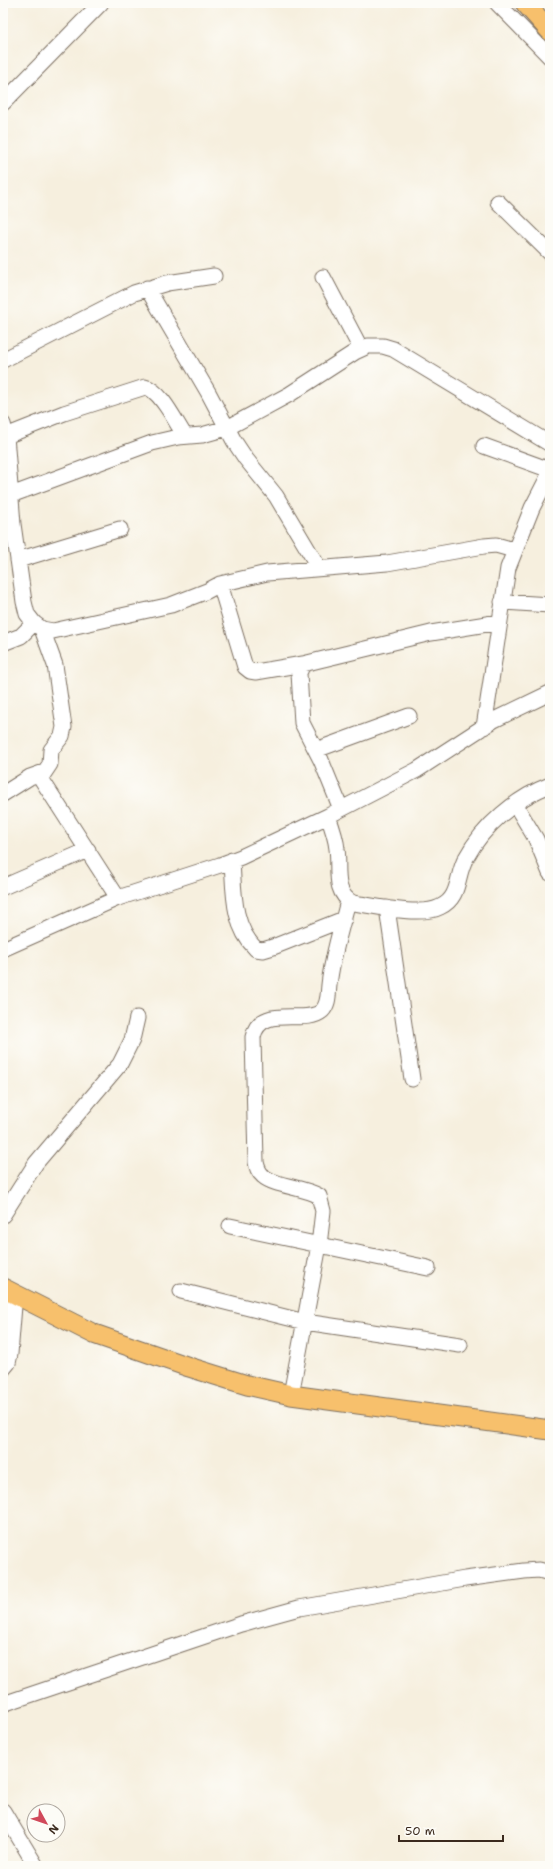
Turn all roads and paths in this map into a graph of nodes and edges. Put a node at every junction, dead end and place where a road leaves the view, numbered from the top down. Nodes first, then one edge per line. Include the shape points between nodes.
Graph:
1 (100, 3) edge
2 (498, 3) edge
3 (525, 3) edge
4 (550, 31) edge
5 (550, 57) edge
6 (3, 103) edge
7 (498, 202) dead end
8 (550, 253) edge
9 (214, 276) dead end
10 (323, 277) dead end
11 (147, 288) junction
12 (361, 349) junction
13 (3, 360) edge
14 (227, 428) junction
15 (185, 436) junction
16 (5, 439) edge
17 (550, 444) edge
18 (484, 446) dead end
19 (550, 472) edge
20 (11, 495) junction
21 (120, 529) dead end
22 (514, 550) junction
23 (18, 560) junction
24 (319, 568) junction
25 (220, 584) junction
26 (502, 602) junction
27 (550, 605) edge
28 (499, 622) junction
29 (38, 626) junction
30 (3, 643) edge
31 (303, 664) junction
32 (550, 694) edge
33 (409, 716) dead end
34 (484, 727) junction
35 (316, 750) junction
36 (44, 772) junction
37 (550, 786) edge
38 (3, 794) edge
39 (516, 804) junction
40 (335, 812) junction
41 (88, 850) junction
42 (232, 860) junction
43 (550, 873) edge
44 (3, 887) edge
45 (118, 898) junction
46 (348, 901) junction
47 (387, 908) junction
48 (344, 920) junction
49 (3, 949) edge
50 (137, 1018) dead end
51 (412, 1079) dead end
52 (3, 1215) edge
53 (230, 1226) dead end
54 (319, 1245) junction
55 (428, 1268) dead end
56 (9, 1291) edge
57 (181, 1291) dead end
58 (304, 1322) junction
59 (460, 1345) dead end
60 (3, 1369) edge
61 (291, 1395) junction
62 (550, 1430) edge
63 (550, 1573) edge
64 (3, 1704) edge
65 (3, 1811) edge
66 (36, 1866) edge

1 - 6 street
2 - 5 street
3 - 4 main road
7 - 8 street
9 - 11 street
10 - 12 street
11 - 13 street
11 - 14 street
12 - 14 street via 290,394
12 - 17 street via 376,345 393,349
14 - 15 street via 202,435
14 - 24 street via 246,459 292,520
15 - 16 street via 159,396 145,388 64,413
15 - 20 street via 152,443
16 - 20 street
18 - 19 street
19 - 22 street
20 - 23 street
21 - 23 street
22 - 24 street via 484,546 387,563
22 - 26 street
23 - 29 street via 27,614
24 - 25 street via 267,572
25 - 29 street via 171,605 52,631
25 - 31 street via 245,667 256,672
26 - 27 street
26 - 28 street
28 - 31 street via 431,633
28 - 34 street
29 - 30 street
29 - 36 street via 55,664 64,727 62,736 51,750 50,764
31 - 35 street via 299,673 302,723
32 - 34 street via 505,714
33 - 35 street
34 - 40 street via 417,770
35 - 40 street
36 - 38 street via 30,777
36 - 41 street via 42,780 45,786
37 - 39 street via 534,792
39 - 43 street via 536,839
39 - 47 street via 474,844 465,859 457,888 447,903 429,911
40 - 42 street
40 - 46 street via 338,881 340,890
41 - 44 street
41 - 45 street
42 - 45 street
42 - 48 street via 236,913 244,934 256,949 273,947
45 - 49 street
46 - 47 street via 353,904
46 - 48 street
47 - 51 street
48 - 54 street via 331,972 326,1006 320,1012 310,1015 266,1019 259,1022 253,1037 258,1170 271,1180 319,1196 323,1211
50 - 52 street via 132,1040 120,1064 40,1158
53 - 54 street
54 - 55 street
54 - 58 street
56 - 60 street via 10,1354
56 - 61 main road via 94,1334 247,1386
57 - 58 street
58 - 59 street
58 - 61 street
61 - 62 main road
63 - 64 street via 539,1570 524,1571 465,1579 298,1608 241,1624
65 - 66 street

